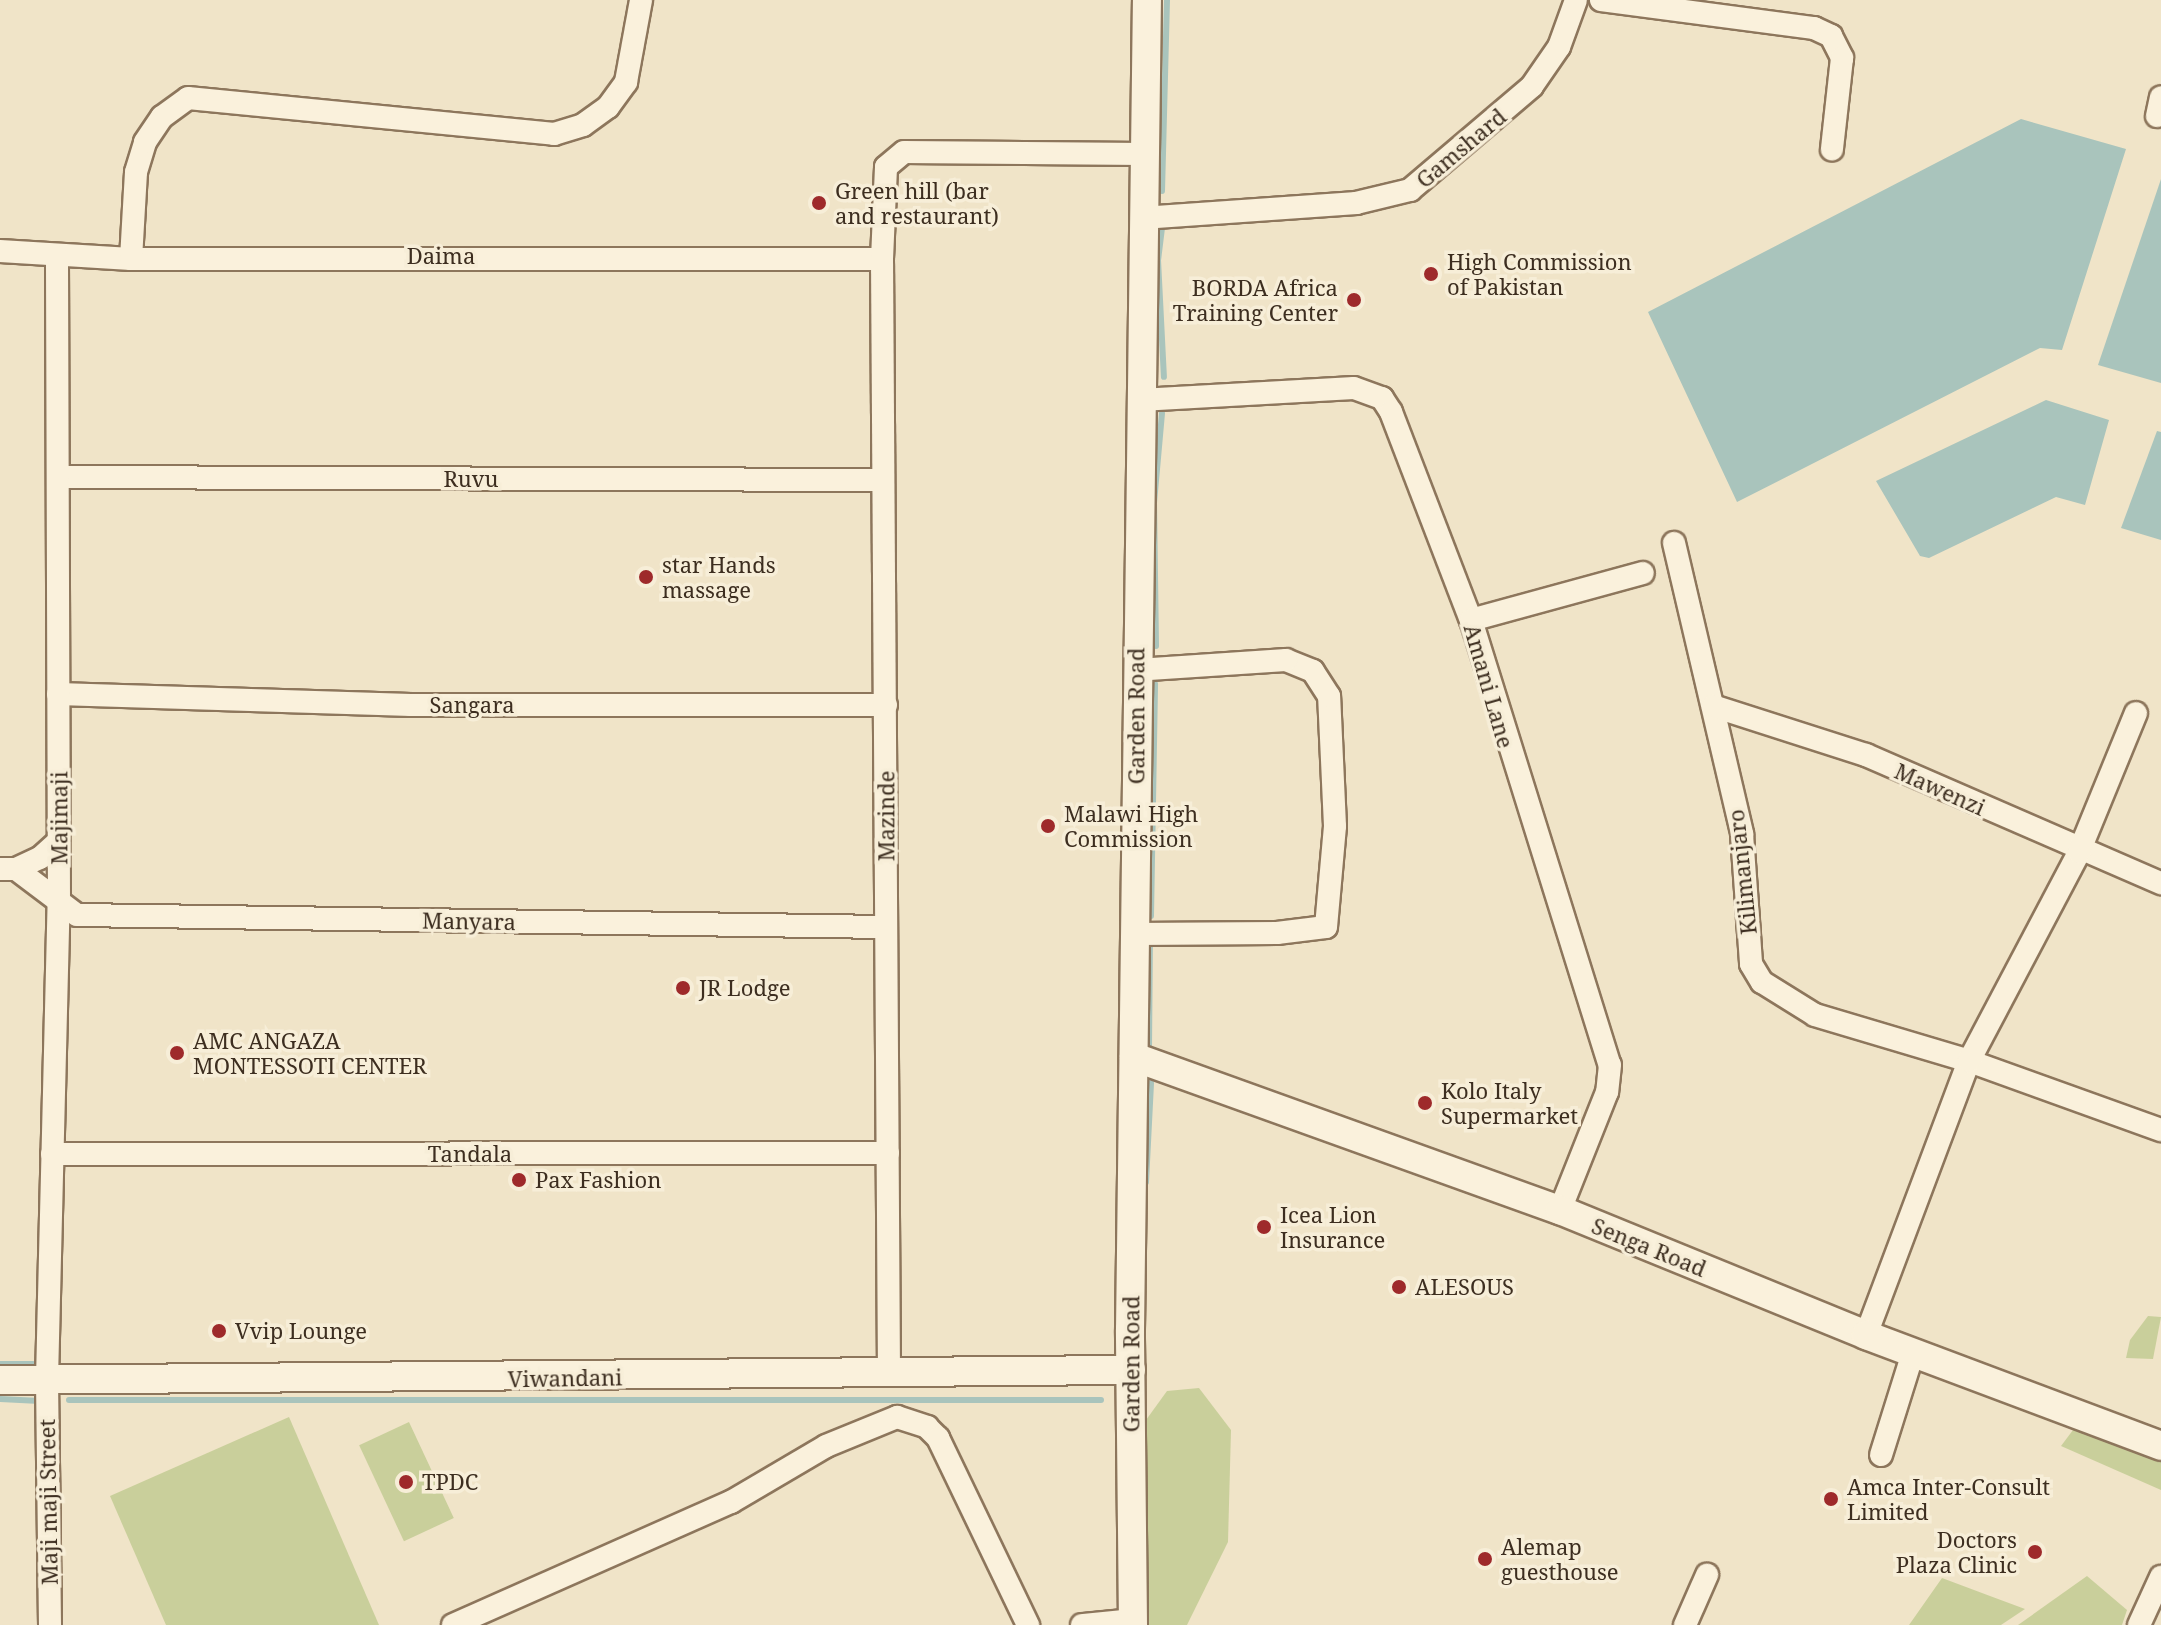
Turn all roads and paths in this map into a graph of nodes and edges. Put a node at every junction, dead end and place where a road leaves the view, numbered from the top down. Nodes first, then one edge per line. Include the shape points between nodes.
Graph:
1 (641, 0) edge
2 (1147, 0) edge
3 (1576, 0) edge
4 (1601, 0) edge
5 (1832, 149) dead end
6 (1144, 154) junction
7 (1142, 218) junction
8 (0, 251) edge
9 (57, 257) junction
10 (131, 259) junction
11 (882, 259) junction
12 (1140, 400) junction
13 (59, 477) junction
14 (883, 480) junction
15 (1674, 543) dead end
16 (1643, 573) dead end
17 (1471, 620) junction
18 (1137, 670) junction
19 (58, 694) junction
20 (886, 705) junction
21 (1713, 706) junction
22 (2136, 713) dead end
23 (59, 841) junction
24 (2079, 852) junction
25 (8, 869) edge
26 (2161, 883) edge
27 (59, 901) junction
28 (885, 927) junction
29 (1135, 934) junction
30 (1134, 1057) junction
31 (1969, 1061) junction
32 (2161, 1130) edge
33 (888, 1153) junction
34 (52, 1154) junction
35 (1560, 1210) junction
36 (1866, 1335) junction
37 (1913, 1353) junction
38 (1131, 1370) junction
39 (889, 1373) junction
40 (47, 1379) junction
41 (0, 1380) edge
42 (2161, 1446) edge
43 (1881, 1455) dead end
44 (1707, 1575) dead end
45 (2161, 1577) edge
46 (1133, 1622) edge
47 (50, 1625) edge
48 (453, 1625) edge
49 (1028, 1625) edge
50 (1082, 1625) edge
51 (1685, 1625) edge
52 (2139, 1625) edge

1 - 10 street via 626,82 608,107 583,125 554,134 204,96 181,102 145,142 136,172
2 - 6 street, Garden Road
3 - 7 street, Gamshard via 1559,47 1532,86 1410,190 1356,203
4 - 5 street via 1799,25 1831,36 1842,58
6 - 7 street, Garden Road
6 - 11 street, Mazinde via 898,153 886,167
7 - 12 street, Garden Road
8 - 9 street, Daima
9 - 10 street, Daima
9 - 13 street, Majimaji
10 - 11 street, Daima
11 - 14 street, Mazinde
12 - 17 street, Amani Lane via 1354,388 1382,398 1401,433
12 - 18 street, Garden Road
13 - 14 street, Ruvu
13 - 19 street, Majimaji
14 - 20 street, Mazinde
15 - 21 street, Kilimanjaro
16 - 17 street
17 - 35 street, Amani Lane via 1610,1065 1607,1092
18 - 29 street, Garden Road
18 - 29 street via 1286,660 1313,671 1329,696 1335,826 1326,927 1277,933
19 - 20 street, Sangara via 411,705
19 - 23 street, Majimaji
20 - 28 street, Mazinde
21 - 24 street, Mawenzi via 1866,755
21 - 31 street, Kilimanjaro via 1742,834 1751,964 1762,982 1815,1015
22 - 24 street
23 - 25 street
23 - 27 street, Majimaji
24 - 26 street, Mawenzi
24 - 31 street
25 - 27 street, Manyara
27 - 28 street, Manyara via 77,915
27 - 34 street, Majimaji
28 - 33 street, Mazinde
29 - 30 street, Garden Road
30 - 35 street, Senga Road
30 - 38 street, Garden Road
31 - 32 street, Kilimanjaro
31 - 36 street
33 - 34 street, Tandala
33 - 39 street, Mazinde
34 - 40 street, Majimaji
35 - 36 street, Senga Road
36 - 37 street, Senga Road
37 - 42 street, Senga Road
37 - 43 street
38 - 39 street, Viwandani
38 - 46 street, Garden Road
39 - 40 street, Viwandani
40 - 41 street, Viwandani
40 - 47 street, Maji maji Street
44 - 51 street
45 - 52 street
46 - 50 street
48 - 49 street via 731,1502 826,1446 897,1417 913,1419 938,1438

